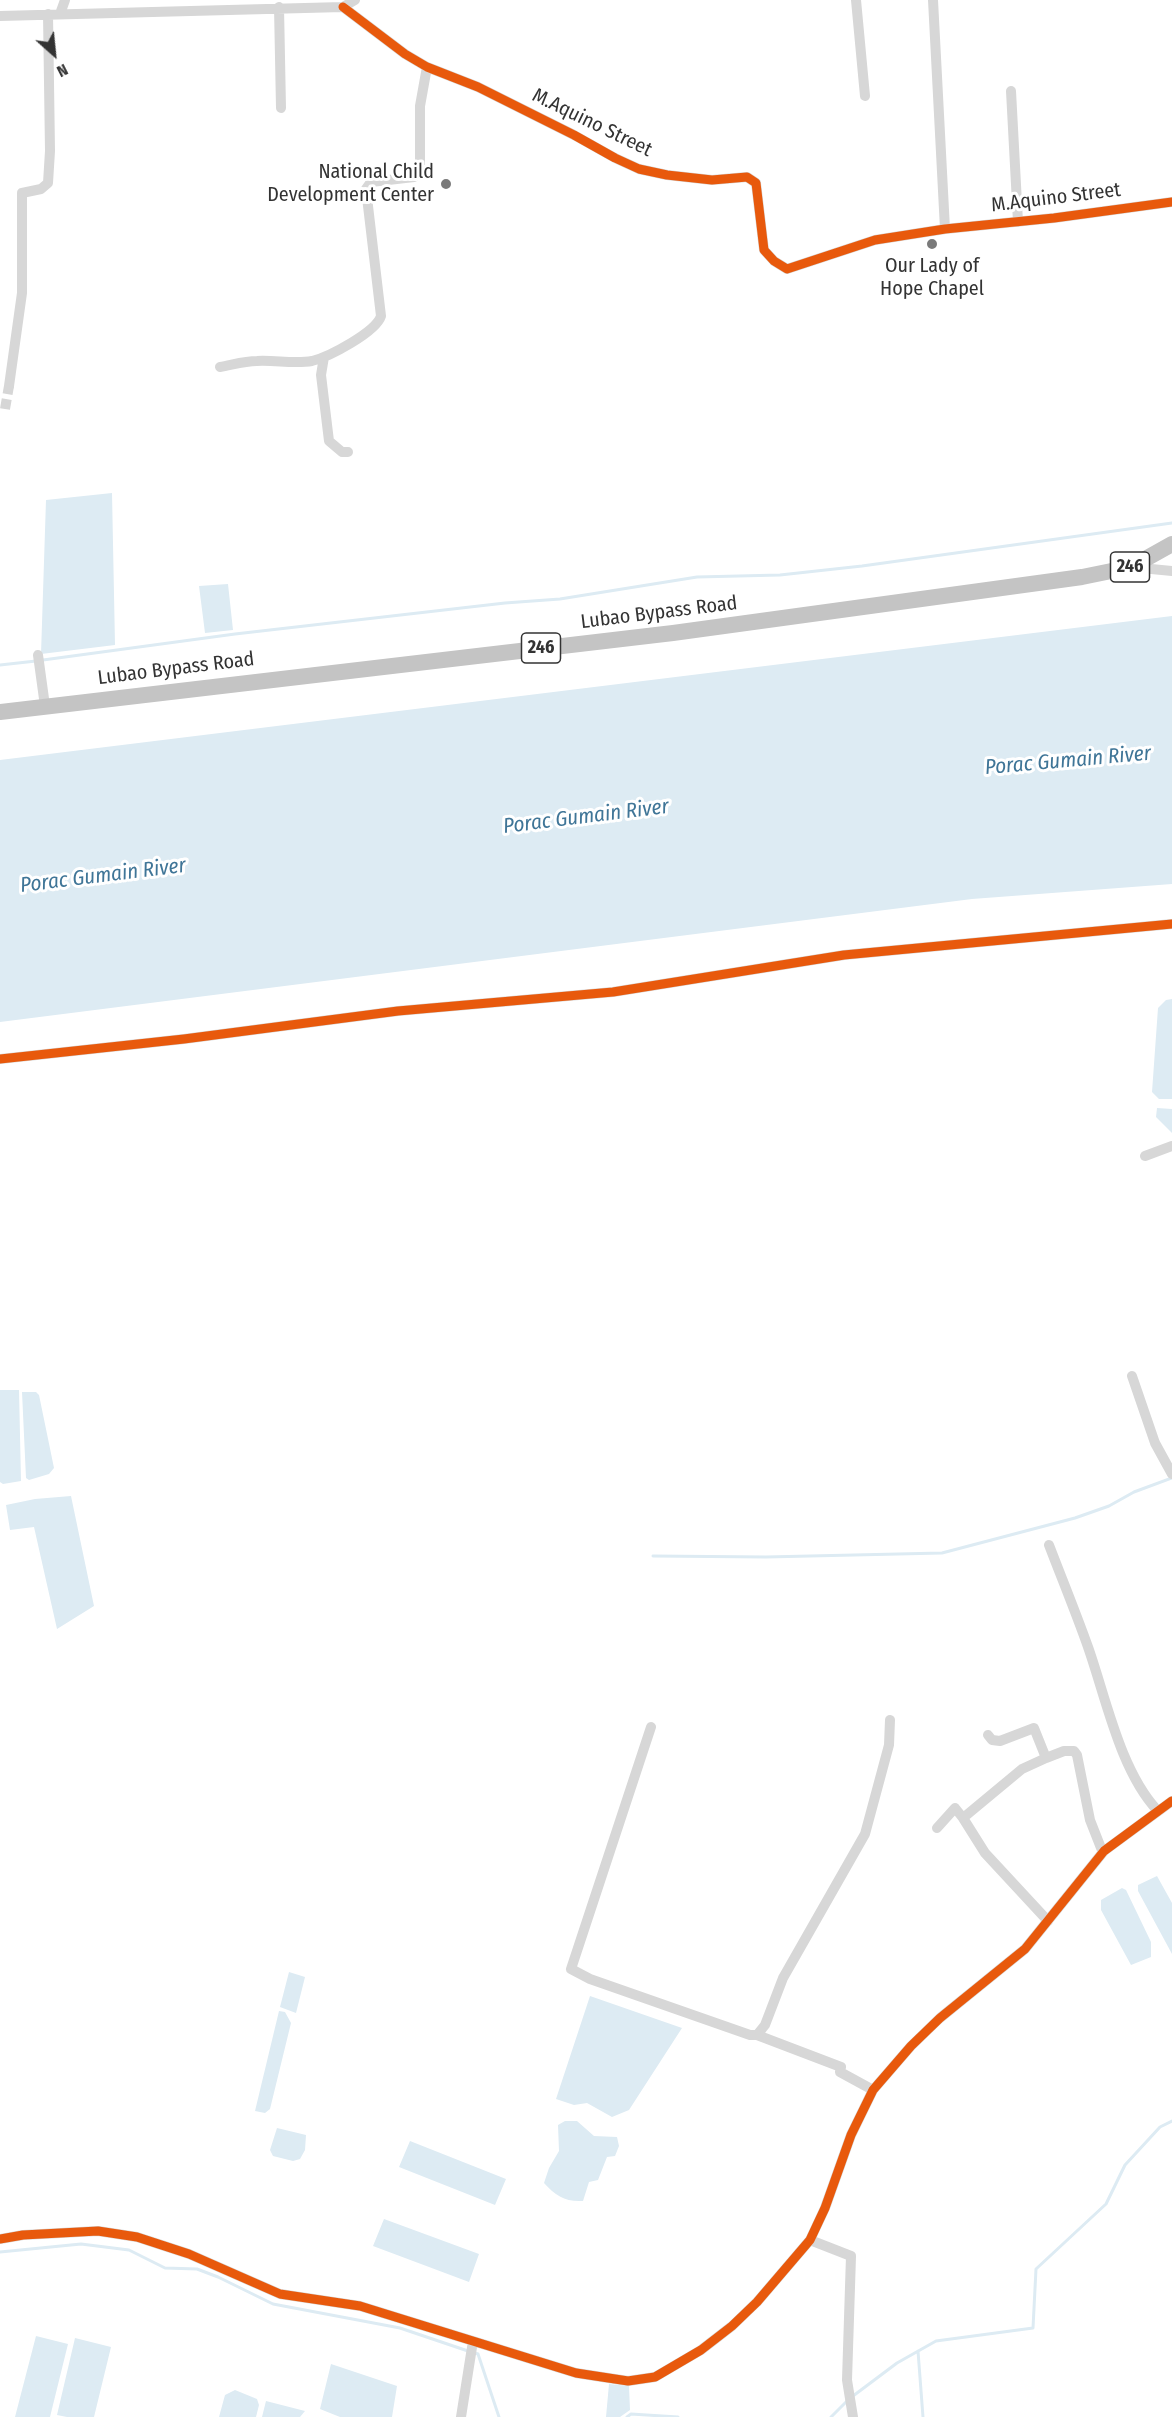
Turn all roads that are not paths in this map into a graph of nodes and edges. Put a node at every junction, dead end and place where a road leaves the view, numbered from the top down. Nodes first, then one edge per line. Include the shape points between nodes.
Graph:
1 (65, 0) edge
2 (355, 0) edge
3 (856, 0) edge
4 (933, 0) edge
5 (279, 7) junction
6 (343, 7) junction
7 (48, 14) junction
8 (60, 14) junction
9 (0, 16) edge
10 (427, 67) junction
11 (1011, 91) dead end
12 (865, 96) dead end
13 (281, 108) dead end
14 (1172, 202) edge
15 (1018, 222) junction
16 (945, 229) junction
17 (324, 357) junction
18 (220, 367) dead end
19 (9, 386) tunnel mouth
20 (348, 452) dead end
21 (1172, 544) edge
22 (1131, 567) junction
23 (1172, 571) edge
24 (39, 659) dead end
25 (45, 706) junction
26 (0, 712) edge
27 (1172, 924) edge
28 (0, 1059) edge
29 (1172, 1146) edge
30 (1145, 1156) dead end
31 (1132, 1376) dead end
32 (1171, 1473) edge
33 (1049, 1545) dead end
34 (890, 1720) dead end
35 (651, 1727) dead end
36 (988, 1735) dead end
37 (1046, 1758) junction
38 (1172, 1801) edge
39 (1157, 1810) junction
40 (963, 1818) junction
41 (937, 1828) dead end
42 (1104, 1851) junction
43 (1048, 1921) junction
44 (757, 2035) junction
45 (873, 2090) junction
46 (0, 2240) edge
47 (810, 2240) junction
48 (472, 2341) junction
49 (852, 2412) edge
50 (461, 2417) edge

1 - 8 street
2 - 6 street
3 - 12 street
4 - 16 street
5 - 6 street
5 - 8 street
5 - 13 street
6 - 10 street, M.Aquino Street
7 - 8 street
7 - 9 street
7 - 19 street via 48,183 41,189 22,193 22,293
10 - 16 street, M.Aquino Street via 478,87 639,168 691,179 753,179 764,250 787,269 875,240
10 - 17 street via 420,106 417,174 371,182 366,189 379,322 368,333
11 - 15 street
14 - 15 street, M.Aquino Street
15 - 16 street, M.Aquino Street
17 - 18 street
17 - 20 street via 321,375 329,441 342,452
21 - 22 highway, Lubao Bypass Road / 246
22 - 23 street
22 - 25 highway, Lubao Bypass Road / 246 via 684,631
24 - 25 street
25 - 26 highway, Lubao Bypass Road / 246
27 - 28 street via 844,955 613,992 398,1011
29 - 30 street
31 - 32 street via 1155,1443
33 - 39 street via 1118,1740 1145,1797
34 - 44 street via 889,1745 865,1834 783,1978 765,2025
35 - 44 street via 571,1969 590,1979
36 - 37 street via 1000,1741 1034,1728
37 - 40 street via 1022,1769
37 - 42 street via 1071,1749 1077,1755 1090,1820
38 - 39 street
39 - 42 street
40 - 41 street via 954,1808
40 - 43 street via 985,1853
42 - 43 street
43 - 45 street via 1025,1949 918,2039
44 - 45 street via 841,2067 840,2072
45 - 47 street
46 - 48 street via 98,2231 137,2237 189,2254 280,2294 360,2306
47 - 48 street via 732,2326 655,2377 610,2380
47 - 49 street via 851,2256 847,2380
48 - 50 street

